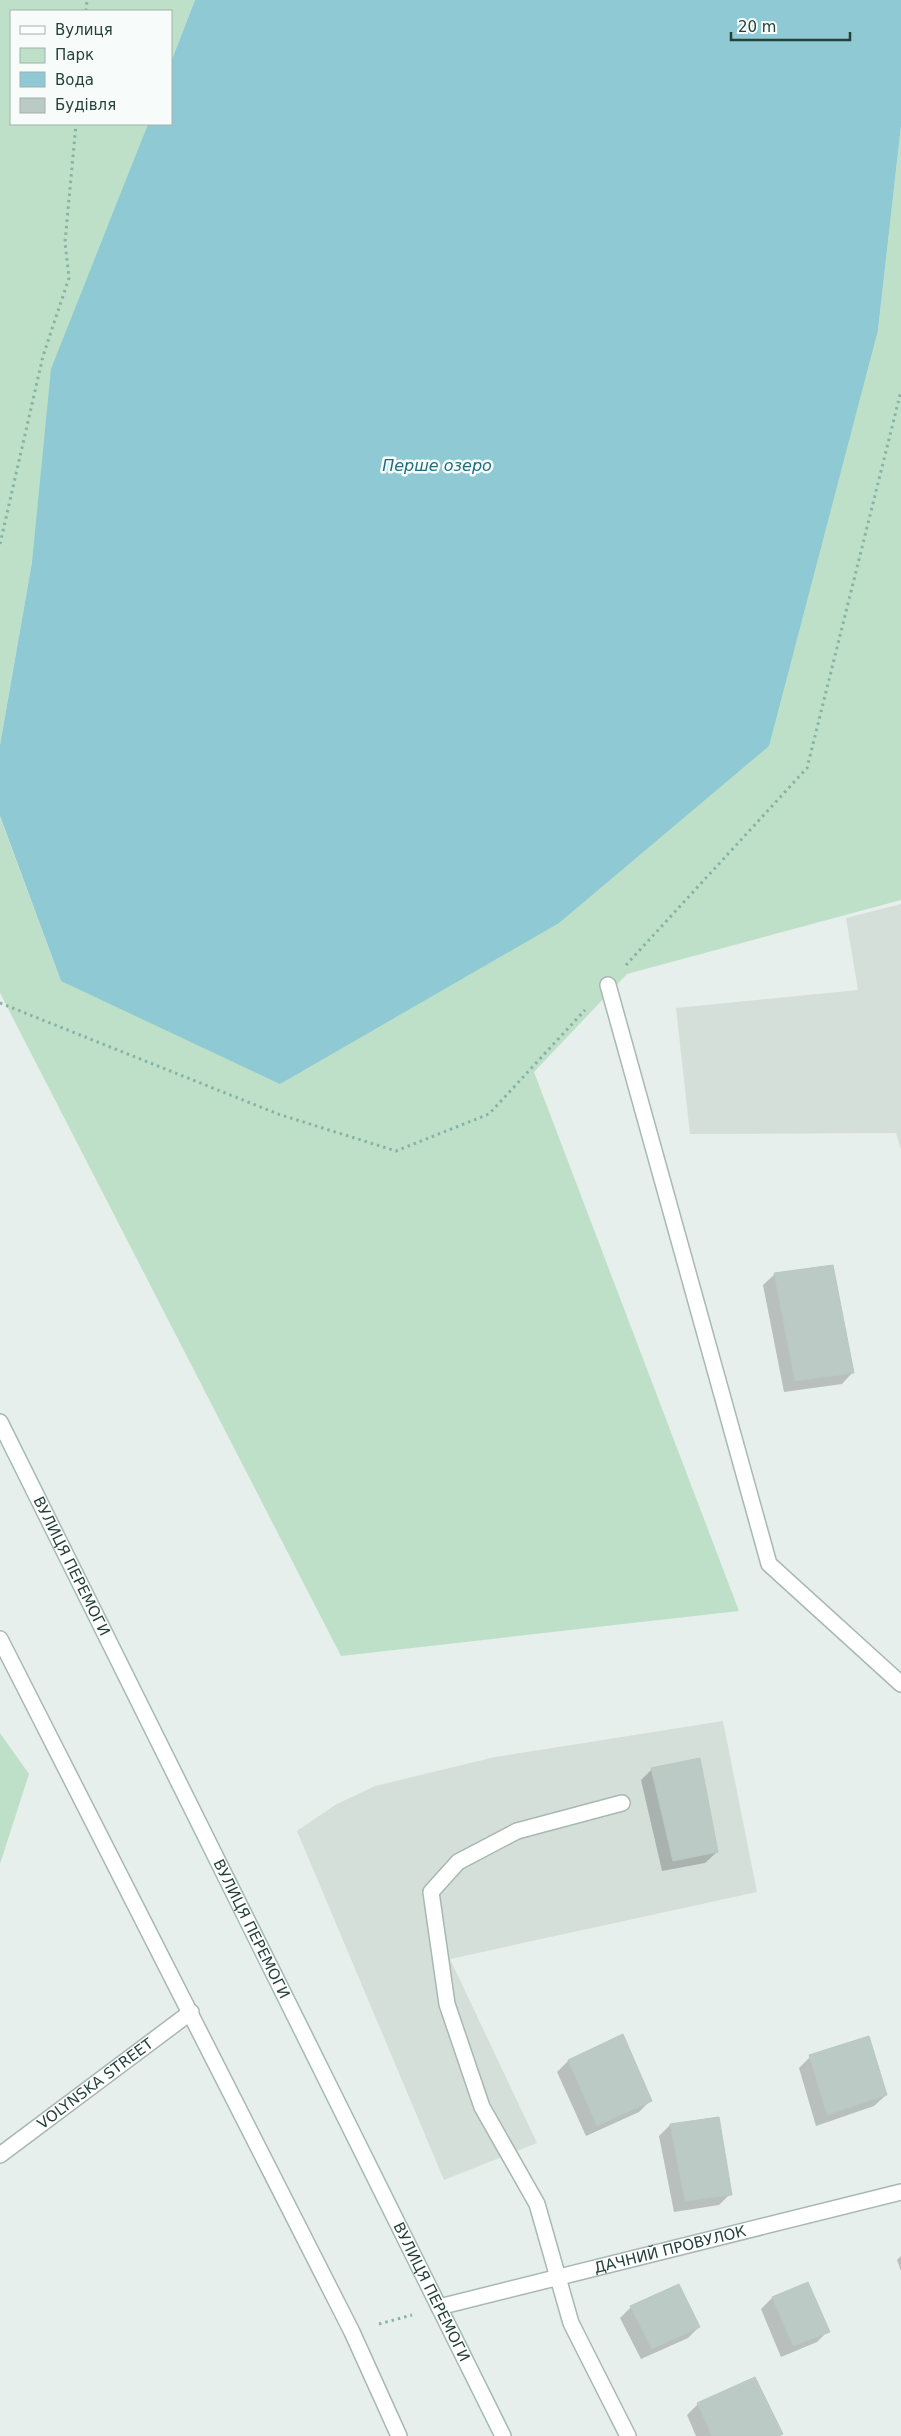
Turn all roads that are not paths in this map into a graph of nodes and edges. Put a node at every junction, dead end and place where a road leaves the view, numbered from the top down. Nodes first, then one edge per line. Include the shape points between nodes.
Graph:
1 (608, 985) road end
2 (0, 1422) edge
3 (0, 1639) edge
4 (901, 1684) edge
5 (622, 1803) dead end
6 (191, 2012) junction
7 (0, 2156) edge
8 (901, 2192) edge
9 (558, 2277) junction
10 (439, 2307) junction
11 (399, 2436) edge
12 (503, 2436) edge
13 (628, 2436) edge

1 - 4 street via 769,1564
2 - 10 street, ВУЛИЦЯ ПЕРЕМОГИ
3 - 6 street
5 - 9 street via 517,1832 458,1862 431,1892 447,2004 482,2107 537,2204
6 - 7 street, VOLYNSKA STREET
6 - 11 street via 352,2332
8 - 9 street, ДАЧНИЙ ПРОВУЛОК
9 - 10 street, ДАЧНИЙ ПРОВУЛОК
9 - 13 street via 571,2323
10 - 12 street, ВУЛИЦЯ ПЕРЕМОГИ

